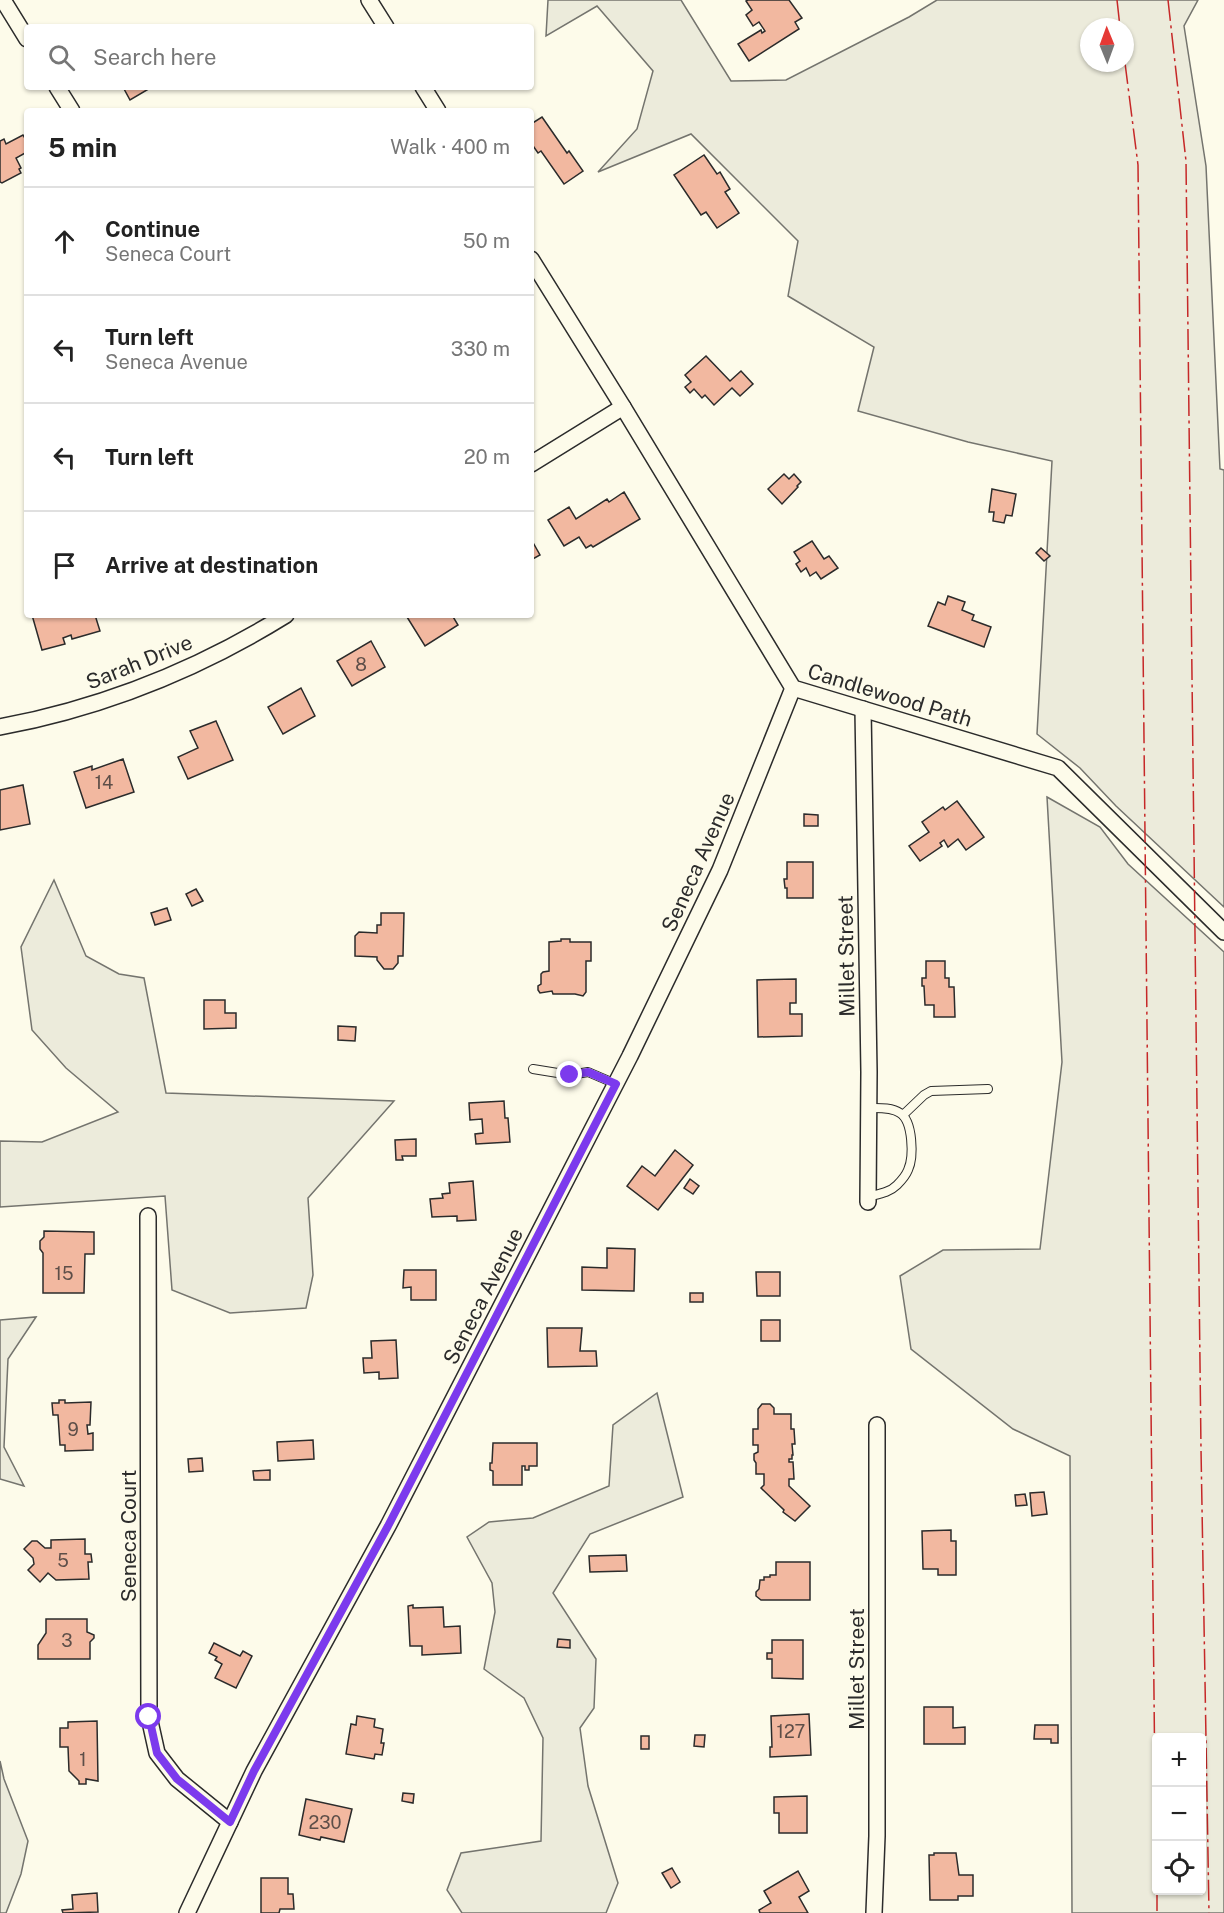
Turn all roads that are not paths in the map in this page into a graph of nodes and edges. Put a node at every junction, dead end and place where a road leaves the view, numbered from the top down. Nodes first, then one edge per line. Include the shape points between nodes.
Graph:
1 (3, 0) edge
2 (369, 0) edge
3 (384, 24) edge
4 (24, 34) edge
5 (59, 90) edge
6 (425, 90) edge
7 (70, 108) edge
8 (436, 108) edge
9 (534, 264) edge
10 (623, 407) junction
11 (534, 462) edge
12 (281, 618) edge
13 (793, 688) junction
14 (863, 710) junction
15 (0, 727) edge
16 (1224, 932) edge
17 (533, 1069) dead end
18 (616, 1084) junction
19 (988, 1089) dead end
20 (868, 1108) junction
21 (903, 1115) junction
22 (868, 1199) joint
23 (147, 1216) dead end
24 (877, 1425) dead end
25 (230, 1822) junction
26 (187, 1913) edge
27 (874, 1913) edge

1 - 4 street
2 - 3 street
5 - 7 street
6 - 8 street
9 - 10 street, Candlewood Path
10 - 11 street
10 - 13 street, Candlewood Path
12 - 15 street, Sarah Drive via 249,638 159,680 82,708
13 - 14 street, Candlewood Path
13 - 18 street, Seneca Avenue via 720,870
14 - 16 street, Candlewood Path via 1058,768
14 - 20 street, Millet Street
17 - 18 lane via 570,1075 588,1072
18 - 25 street, Seneca Avenue
19 - 21 lane via 931,1091
20 - 21 lane via 896,1110
20 - 22 street, Millet Street
21 - 22 lane via 910,1134 909,1167 897,1185
23 - 25 street, Seneca Court via 149,1717 157,1753 170,1771
24 - 27 street, Millet Street
25 - 26 street, Seneca Avenue

